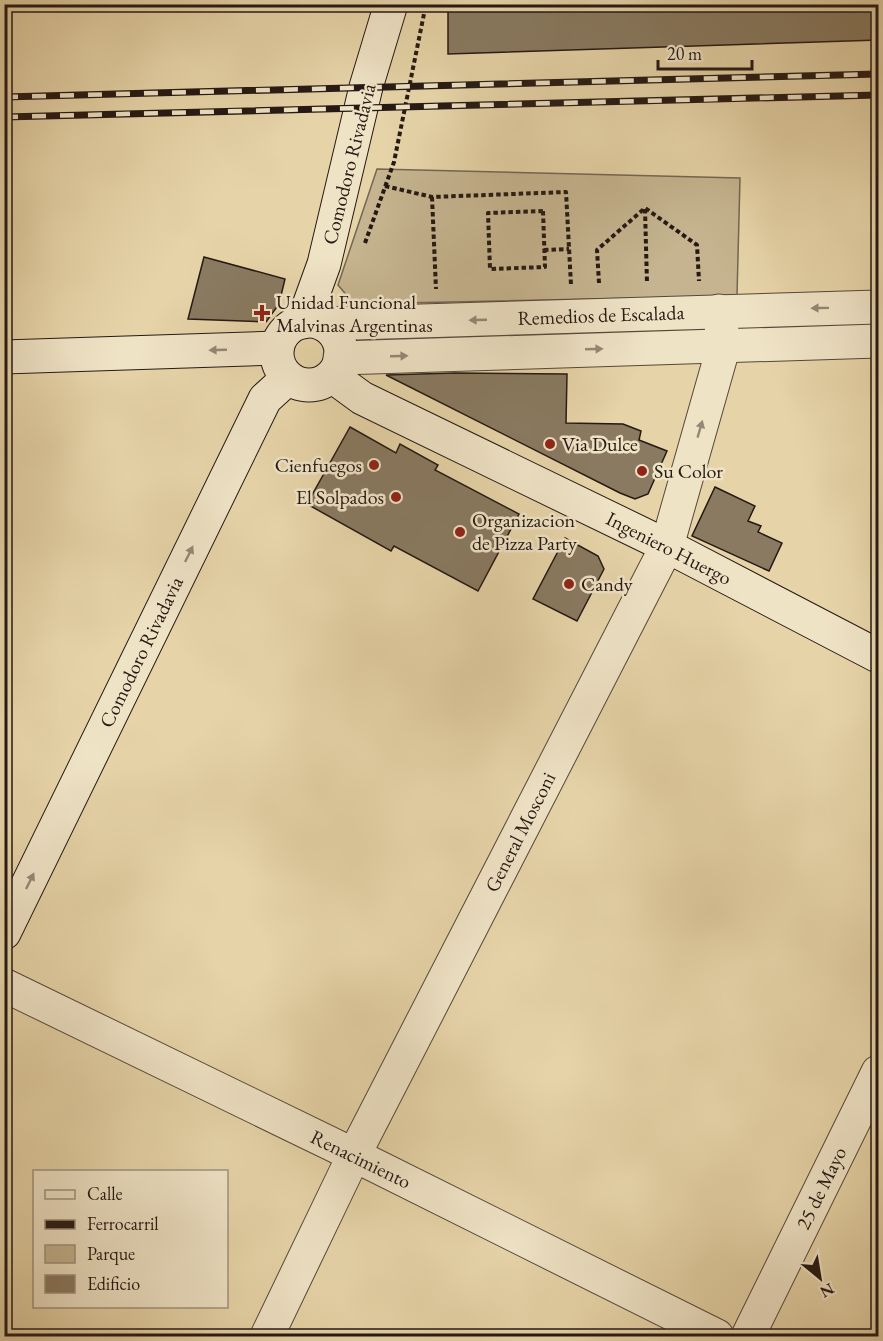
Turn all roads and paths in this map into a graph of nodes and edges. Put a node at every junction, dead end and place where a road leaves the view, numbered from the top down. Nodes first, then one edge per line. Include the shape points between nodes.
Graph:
1 (391, 4) edge
2 (426, 4) edge
3 (385, 186) junction
4 (432, 197) junction
5 (645, 208) junction
6 (569, 249) junction
7 (544, 250) junction
8 (362, 252) dead end
9 (647, 289) dead end
10 (599, 291) dead end
11 (572, 292) dead end
12 (436, 296) dead end
13 (710, 299) junction
14 (879, 307) edge
15 (313, 323) junction
16 (879, 341) edge
17 (724, 345) junction
18 (4, 357) edge
19 (282, 363) junction
20 (336, 367) junction
21 (668, 546) junction
22 (879, 656) edge
23 (4, 933) edge
24 (4, 985) edge
25 (879, 1072) edge
26 (354, 1155) junction
27 (267, 1336) edge
28 (717, 1336) edge
29 (748, 1336) edge

1 - 15 street, Comodoro Rivadavia via 366,87
2 - 3 path via 394,162
3 - 4 path
3 - 8 path
4 - 6 path via 566,192
4 - 12 path
5 - 9 path
5 - 10 path via 597,250
5 - 13 path via 697,245
6 - 7 path
6 - 11 path
7 - 7 path via 545,267 490,269 488,213 543,211
14 -> 13 street, Remedios de Escalada
13 -> 15 street, Remedios de Escalada
13 - 17 street, General Mosconi
15 - 19 street via 294,325 286,331 280,339
15 - 20 street via 337,338 340,348
16 - 17 street, Remedios de Escalada
20 -> 17 street, Remedios de Escalada
21 -> 17 street, General Mosconi
19 -> 18 street
19 - 20 street via 305,385 315,385
23 -> 19 street, Comodoro Rivadavia
20 - 21 street, Ingeniero Huergo via 362,398
21 - 22 street, Ingeniero Huergo
21 - 26 street, General Mosconi
24 - 26 street, Renacimiento
25 - 29 street, 25 de Mayo
26 - 27 street, General Mosconi
26 - 28 street, Renacimiento

